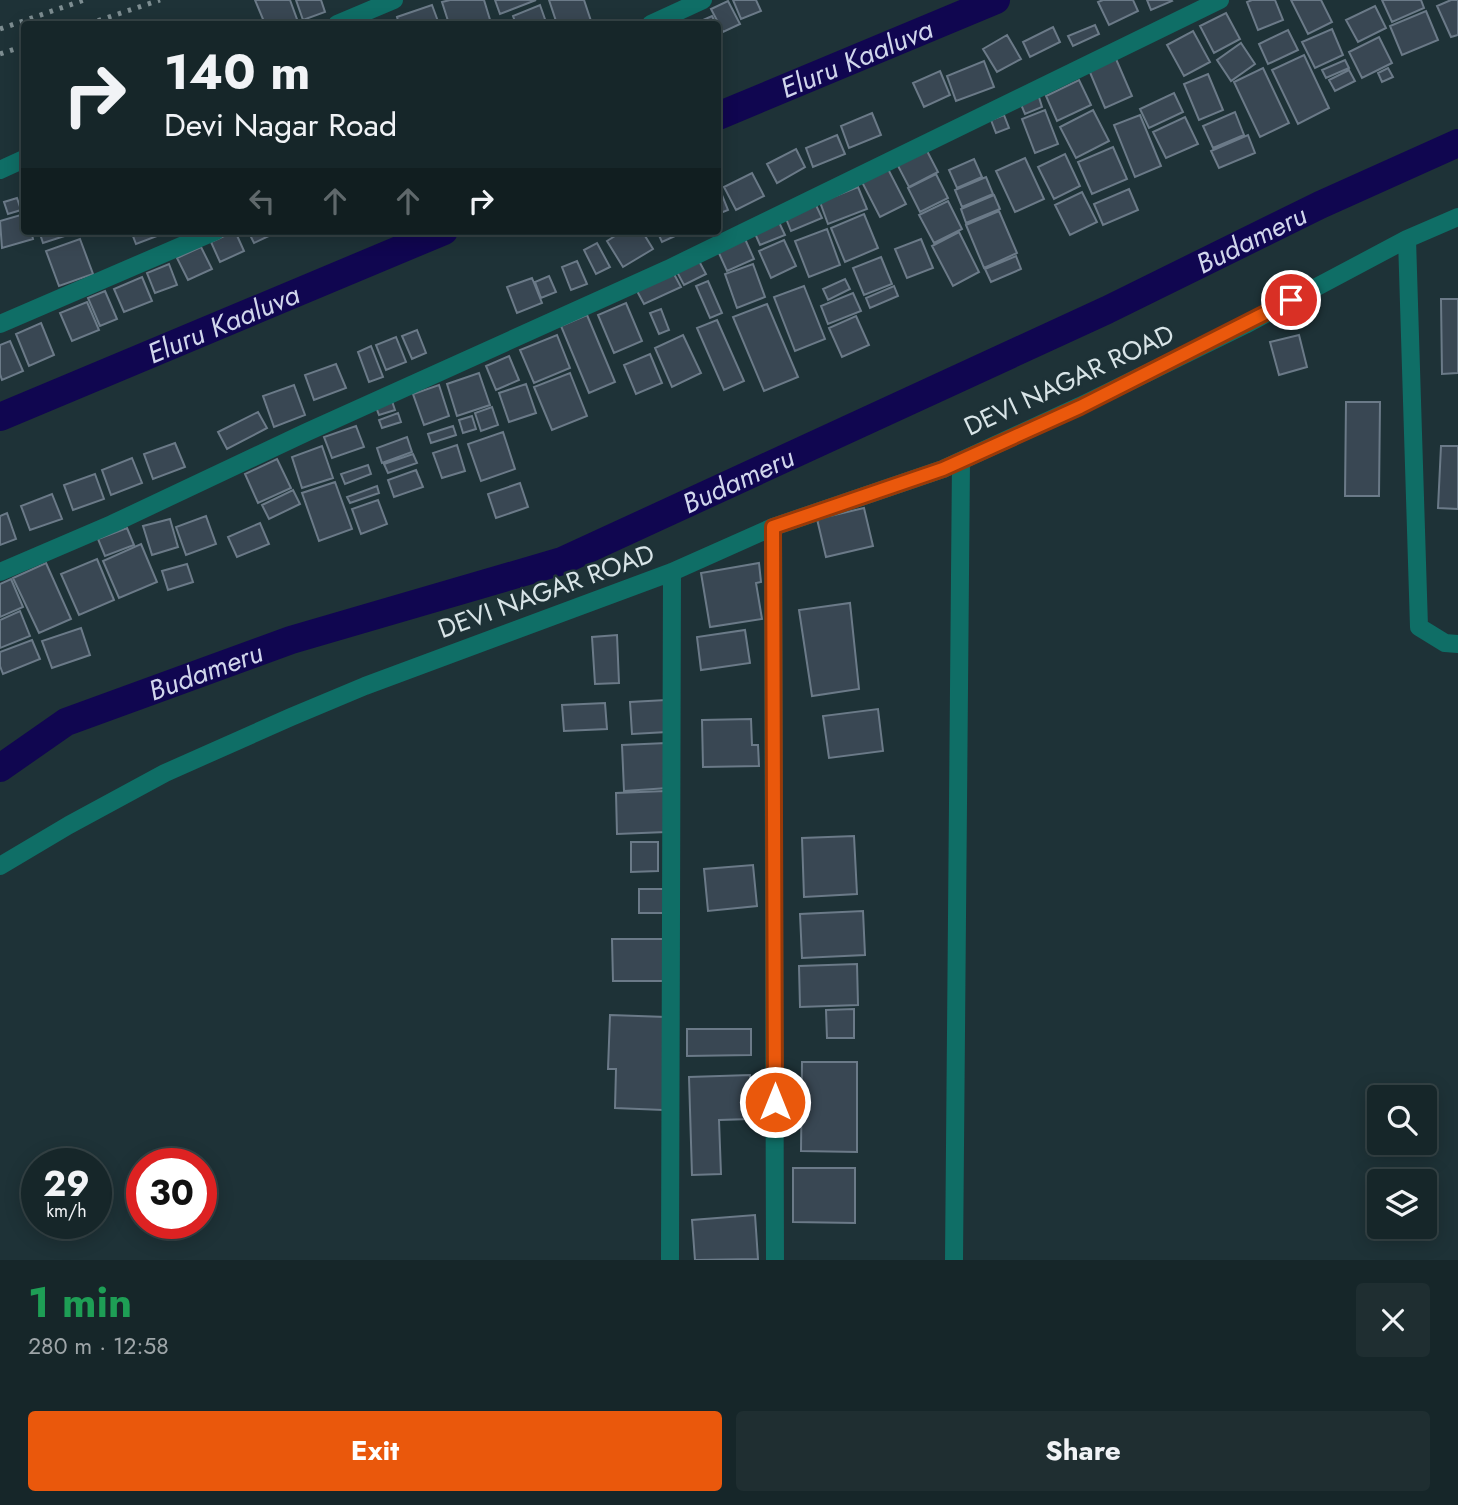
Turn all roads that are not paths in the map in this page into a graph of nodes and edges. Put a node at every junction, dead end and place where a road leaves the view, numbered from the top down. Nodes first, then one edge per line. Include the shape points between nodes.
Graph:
1 (394, 0) edge
2 (703, 0) edge
3 (1220, 0) edge
4 (344, 21) edge
5 (658, 21) edge
6 (21, 160) edge
7 (0, 170) edge
8 (1458, 217) edge
9 (207, 235) edge
10 (1408, 239) junction
11 (0, 324) edge
12 (961, 461) junction
13 (773, 527) junction
14 (0, 572) edge
15 (672, 572) junction
16 (1458, 644) edge
17 (0, 866) edge
18 (670, 1260) edge
19 (775, 1260) edge
20 (954, 1260) edge

1 - 4 street
2 - 5 street
3 - 14 street via 668,269
6 - 7 street
8 - 10 street, DEVI NAGAR ROAD
9 - 11 street
10 - 12 street, DEVI NAGAR ROAD via 1080,407
10 - 16 street via 1419,627 1445,643
12 - 13 street, DEVI NAGAR ROAD
12 - 20 street
13 - 15 street, DEVI NAGAR ROAD
13 - 19 street
15 - 17 street, DEVI NAGAR ROAD via 291,718 165,774
15 - 18 street

